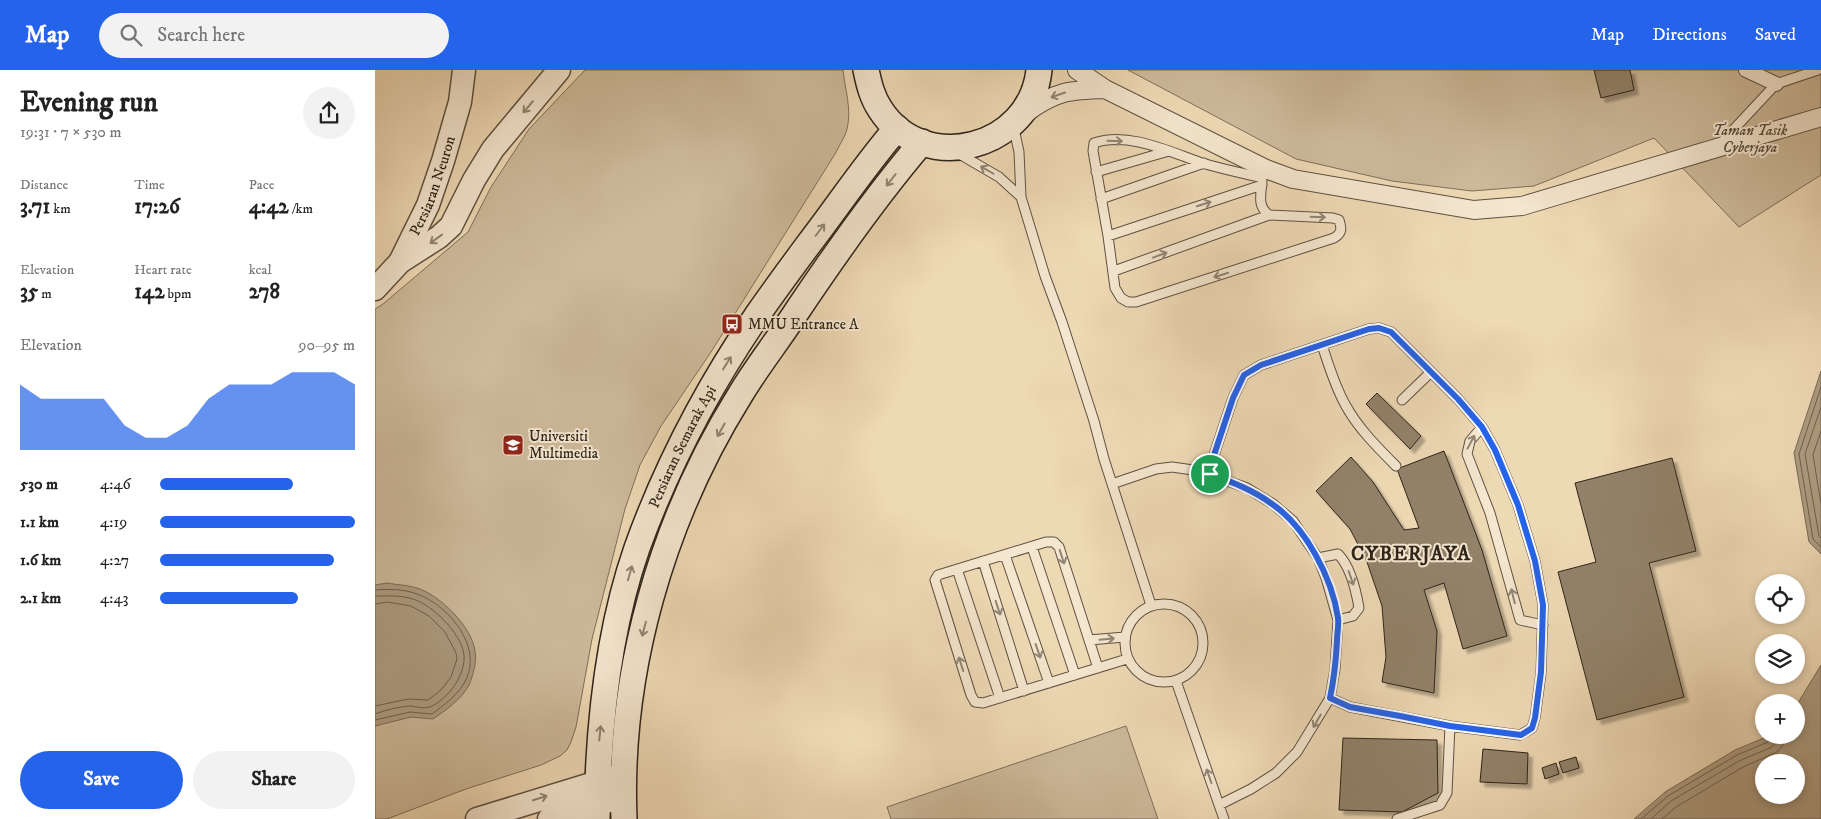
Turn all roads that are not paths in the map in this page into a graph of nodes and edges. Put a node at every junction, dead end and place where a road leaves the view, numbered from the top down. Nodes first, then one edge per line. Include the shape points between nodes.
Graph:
1 (464, 70) edge
2 (559, 70) edge
3 (866, 70) edge
4 (1039, 70) edge
5 (1077, 70) edge
6 (1746, 70) edge
7 (1818, 70) edge
8 (1777, 84) junction
9 (1105, 89) junction
10 (1821, 117) edge
11 (1015, 121) junction
12 (897, 128) junction
13 (922, 142) junction
14 (948, 148) junction
15 (1716, 149) junction
16 (1169, 151) junction
17 (1203, 163) junction
18 (1096, 172) junction
19 (1263, 177) junction
20 (1021, 197) junction
21 (1101, 199) junction
22 (427, 205) junction
23 (459, 211) junction
24 (1269, 215) junction
25 (1108, 236) junction
26 (401, 262) junction
27 (1114, 271) junction
28 (375, 289) edge
29 (1322, 345) junction
30 (1431, 372) junction
31 (1402, 400) dead end
32 (1482, 427) junction
33 (1396, 466) dead end
34 (1210, 474) junction
35 (1112, 484) junction
36 (1032, 547) junction
37 (1005, 555) junction
38 (1318, 558) junction
39 (983, 561) junction
40 (957, 569) junction
41 (1151, 605) junction
42 (1338, 620) junction
43 (1543, 625) junction
44 (1125, 637) junction
45 (1089, 640) junction
46 (1127, 659) junction
47 (1098, 668) junction
48 (1075, 675) junction
49 (1176, 681) junction
50 (1049, 683) junction
51 (1025, 691) junction
52 (1000, 698) junction
53 (1330, 698) junction
54 (1450, 726) junction
55 (624, 797) edge
56 (597, 801) edge
57 (1219, 804) junction
58 (477, 819) edge
59 (549, 819) edge
60 (1224, 819) edge
61 (1397, 819) edge

1 - 22 street, Persiaran Neuron via 460,102
2 -> 23 street via 493,149
3 - 12 main road via 869,88 881,110
4 - 11 main road via 1031,100
5 - 9 street
6 - 8 street
7 - 8 lane
8 - 15 lane
9 -> 11 street via 1073,90 1043,100
9 - 19 street
10 - 15 street
11 - 14 main road via 999,135 983,142
11 - 20 lane
12 - 13 main road
56 -> 12 main road, Persiaran Semarak Api via 597,762 606,685 624,592 665,478 712,387 757,315 872,156
13 - 14 main road
13 -> 55 main road, Persiaran Semarak Api via 816,282 739,396 696,478 662,560 642,636 630,704
20 -> 14 lane via 999,177
15 - 19 street via 1522,206 1474,210 1293,179
16 - 17 lane
16 - 18 lane
18 -> 16 lane via 1094,143 1103,140 1133,141
17 - 19 lane
17 - 21 lane
18 - 21 lane
19 - 24 lane via 1260,202 1263,211
25 -> 19 lane
20 - 35 lane
21 - 25 lane
22 - 23 street via 441,214
22 - 26 street, Persiaran Neuron
23 -> 26 street via 451,226 439,237
27 -> 24 lane
24 -> 27 lane via 1333,218 1339,220 1342,228 1335,238 1136,302 1121,298 1115,288
25 - 27 lane
26 - 28 street, Persiaran Neuron
29 - 30 lane via 1379,328 1391,332
29 - 33 lane via 1346,407
29 - 34 lane via 1261,365 1244,375 1233,398
30 - 31 lane
30 - 32 lane
32 - 43 lane via 1518,505 1535,561
43 -> 32 lane via 1520,620 1490,513 1467,454 1470,441
34 - 35 lane via 1172,467
34 - 38 lane via 1247,488 1273,504 1293,521
35 - 41 lane
36 - 37 lane
36 -> 45 lane via 1054,542 1059,547
36 - 48 lane
37 - 39 lane
37 -> 50 lane
38 - 42 lane
38 -> 42 lane via 1338,554 1349,573 1359,608 1353,616
39 - 40 lane
39 -> 51 lane
40 - 52 lane
52 -> 40 lane via 983,704 975,702 971,695 935,580 938,575
41 - 44 lane via 1133,617
41 - 49 lane via 1165,603 1178,606 1199,624 1203,638 1197,664
42 - 53 lane
43 - 54 lane via 1541,672 1532,728 1521,735
45 -> 44 lane
44 - 46 lane
45 - 47 lane
46 - 47 lane
46 - 49 lane via 1147,679
47 - 48 lane
48 - 50 lane
57 -> 49 lane
50 - 51 lane
51 - 52 lane
53 - 54 lane via 1350,707
53 -> 57 lane via 1297,752 1281,768 1251,789
54 - 61 lane via 1447,793 1440,805
55 - 56 street
58 -> 56 street
56 - 59 street
57 - 60 lane

